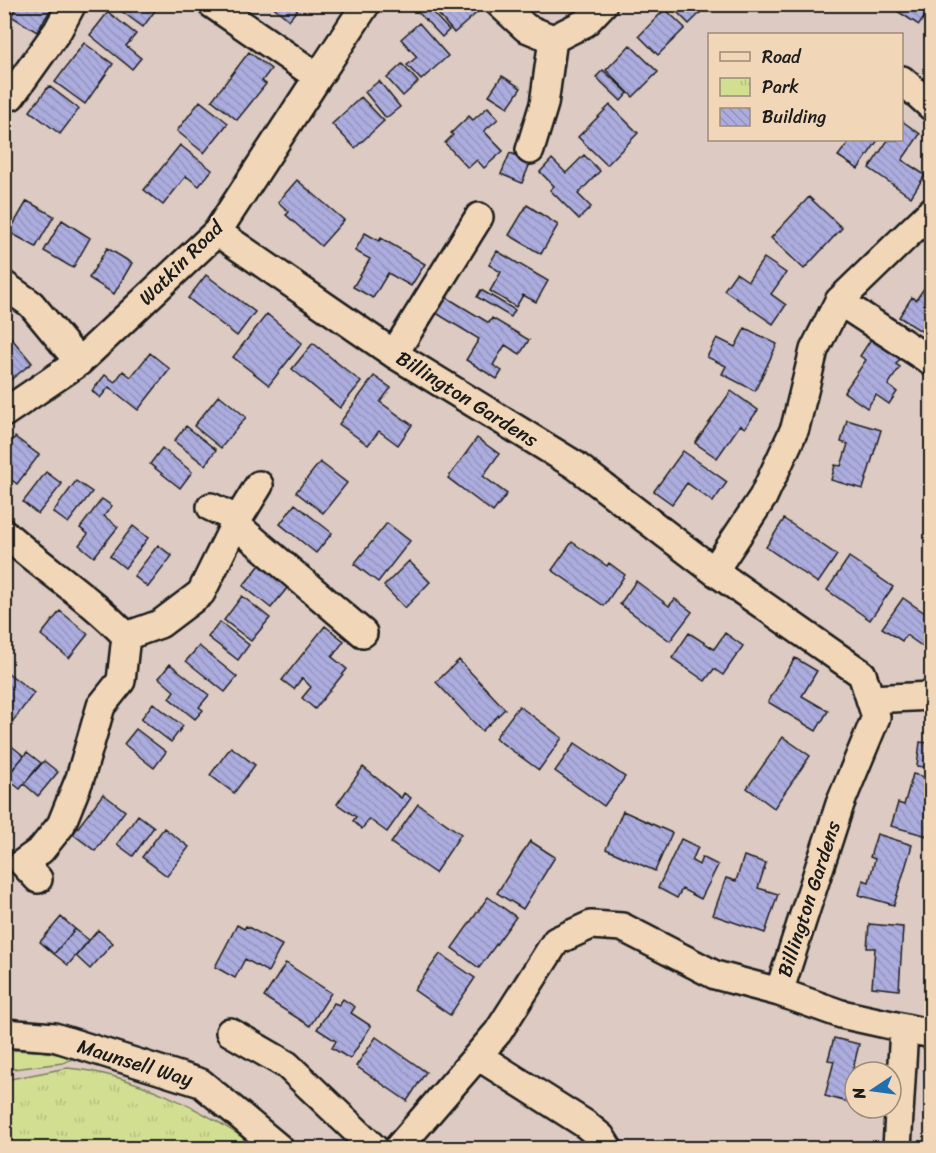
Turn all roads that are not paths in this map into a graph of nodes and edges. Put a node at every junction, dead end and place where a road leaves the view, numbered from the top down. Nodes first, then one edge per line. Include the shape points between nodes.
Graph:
1 (72, 4) edge
2 (212, 4) edge
3 (366, 4) edge
4 (500, 4) edge
5 (603, 4) edge
6 (553, 39) junction
7 (318, 77) junction
8 (903, 81) edge
9 (11, 96) dead end
10 (932, 107) edge
11 (530, 150) dead end
12 (932, 211) edge
13 (479, 217) dead end
14 (217, 232) junction
15 (4, 285) edge
16 (839, 301) junction
17 (394, 354) junction
18 (79, 362) junction
19 (932, 362) edge
20 (4, 413) edge
21 (259, 485) dead end
22 (212, 507) dead end
23 (236, 522) junction
24 (4, 533) edge
25 (714, 571) junction
26 (363, 633) dead end
27 (126, 636) junction
28 (932, 696) edge
29 (870, 699) junction
30 (22, 864) edge
31 (779, 992) junction
32 (904, 1029) junction
33 (230, 1032) dead end
34 (4, 1033) edge
35 (932, 1034) edge
36 (478, 1056) junction
37 (279, 1149) edge
38 (374, 1149) edge
39 (398, 1149) edge
40 (608, 1149) edge
41 (897, 1149) edge

1 - 9 street
2 - 7 street
3 - 7 street, Watkin Road
4 - 6 street via 526,28
5 - 6 street via 585,23
6 - 11 street via 544,104
7 - 14 street, Watkin Road
8 - 10 street
12 - 16 street
13 - 17 street
14 - 17 street, Billington Gardens
14 - 18 street, Watkin Road
15 - 18 street via 31,304
16 - 19 street
16 - 25 street via 814,350 795,428 763,497
17 - 25 street, Billington Gardens via 575,465
18 - 20 street, Watkin Road
21 - 23 street
22 - 23 street
23 - 26 street
23 - 27 street via 201,593 160,624
24 - 27 street via 99,608
25 - 29 street, Billington Gardens via 862,674
27 - 30 street via 121,681 101,706 61,825 41,850
28 - 29 street
29 - 31 street, Billington Gardens via 876,717 840,804
31 - 32 street via 841,1014
31 - 36 street, Billington Gardens via 715,975 622,927 591,925 556,941 498,1032
32 - 35 street
32 - 41 street
33 - 38 street via 287,1065
34 - 37 street, Maunsell Way via 54,1037 201,1083
36 - 39 street, Billington Gardens
36 - 40 street via 585,1124

